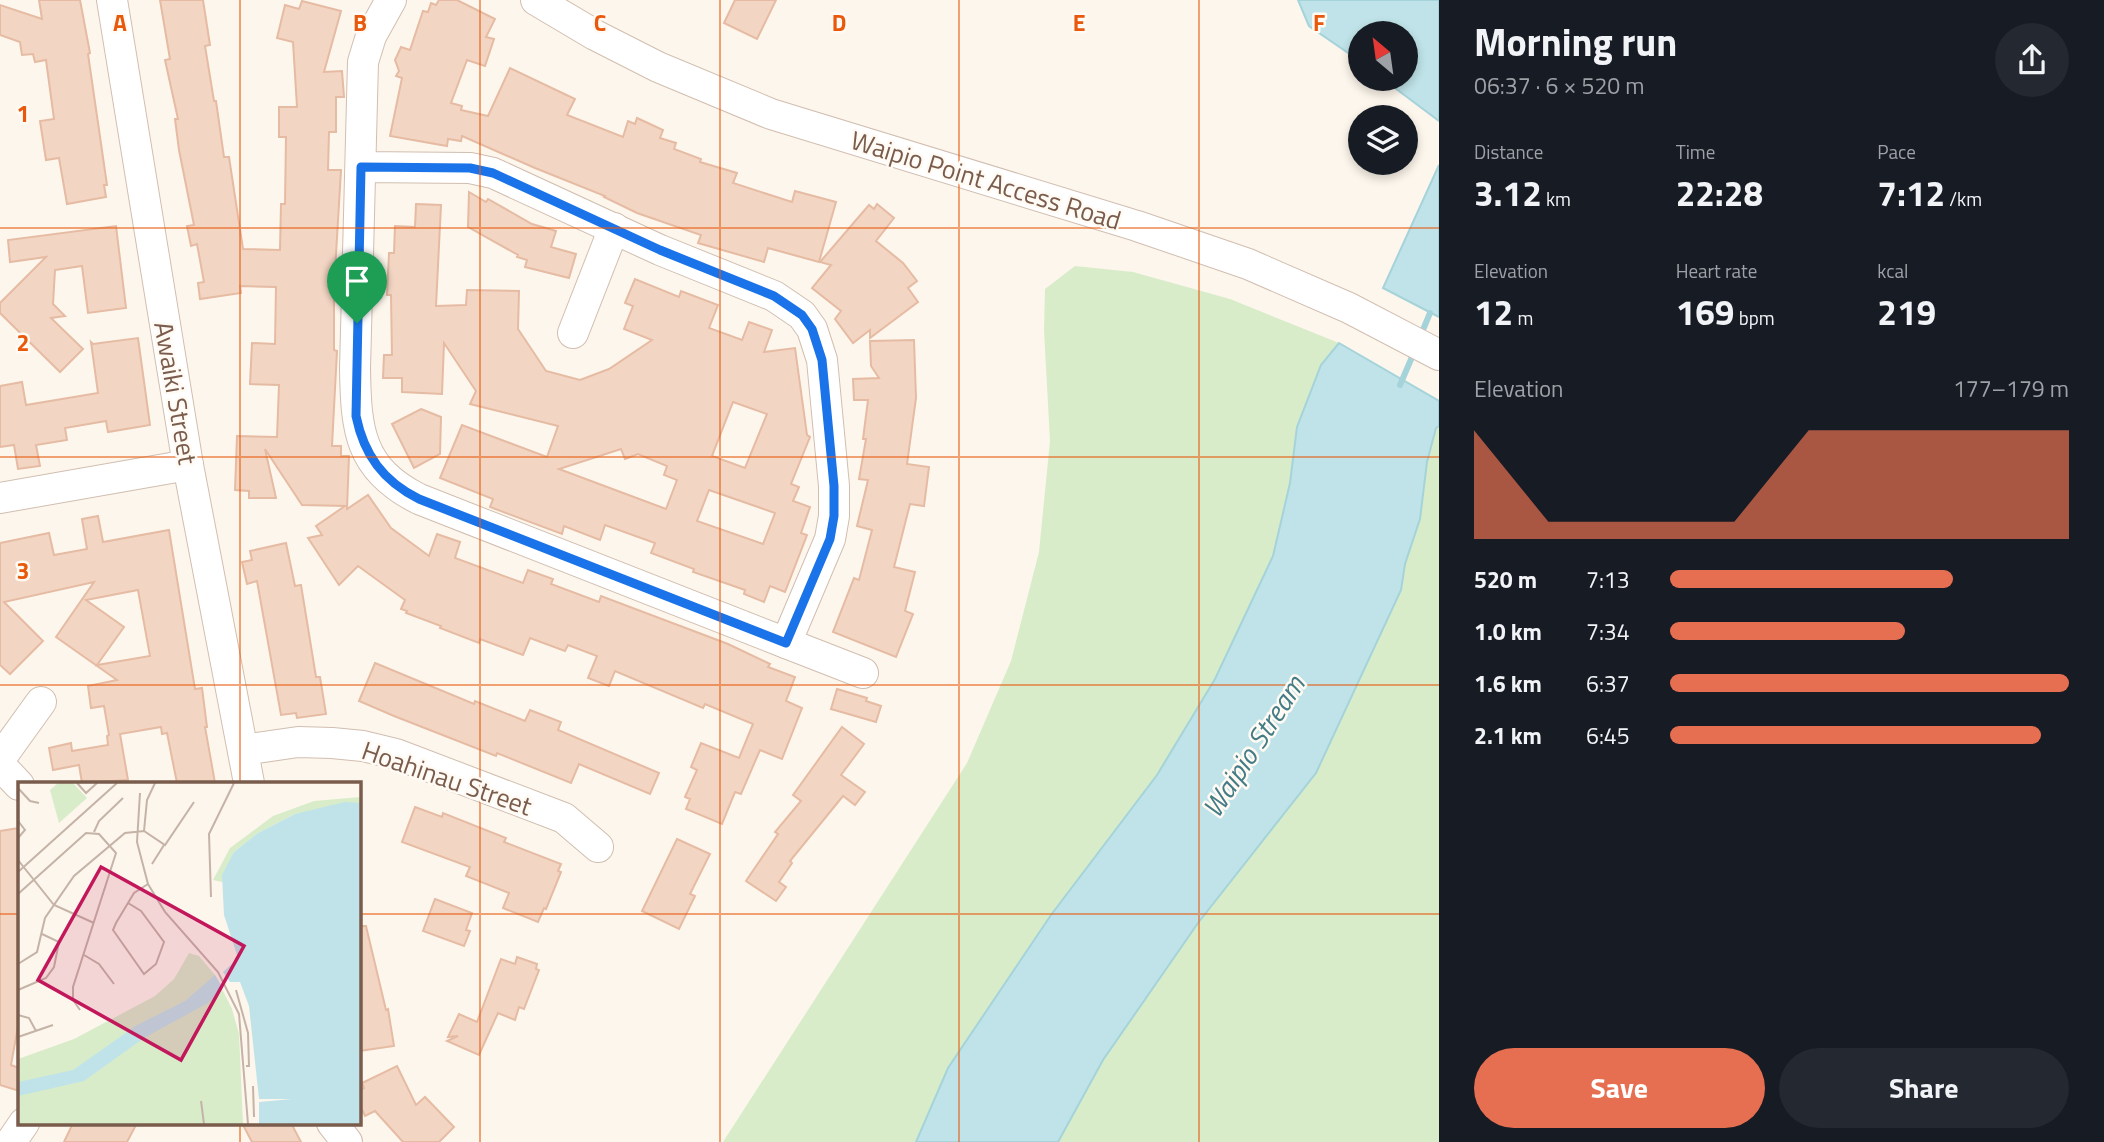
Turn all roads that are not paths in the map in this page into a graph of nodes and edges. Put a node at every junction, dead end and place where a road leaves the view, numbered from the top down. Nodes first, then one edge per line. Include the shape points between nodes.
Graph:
1 (112, 0) edge
2 (391, 0) edge
3 (536, 0) edge
4 (361, 167) junction
5 (614, 228) junction
6 (573, 333) dead end
7 (1439, 355) edge
8 (188, 465) junction
9 (0, 498) edge
10 (786, 643) junction
11 (863, 673) dead end
12 (41, 702) dead end
13 (243, 750) junction
14 (0, 759) edge
15 (0, 765) edge
16 (249, 782) edge
17 (18, 784) edge
18 (598, 847) dead end
19 (23, 1124) edge
20 (333, 1124) edge
21 (11, 1142) edge
22 (347, 1142) edge

1 - 8 street, Awaiki Street
2 - 4 street via 363,62
3 - 7 street, Waipio Point Access Road via 682,78 771,114 1248,264 1349,308
4 - 5 street via 470,168 493,173
4 - 10 street via 356,416 360,438 386,477 419,499
5 - 6 street
5 - 10 street via 774,296 802,315 812,329 822,360 834,516 830,539
8 - 9 street
8 - 13 street, Awaiki Street
10 - 11 street
12 - 14 street
13 - 16 street, Awaiki Street
13 - 18 street, Hoahinau Street via 298,742 363,746 396,754 564,818
15 - 17 street
19 - 21 street
20 - 22 street

